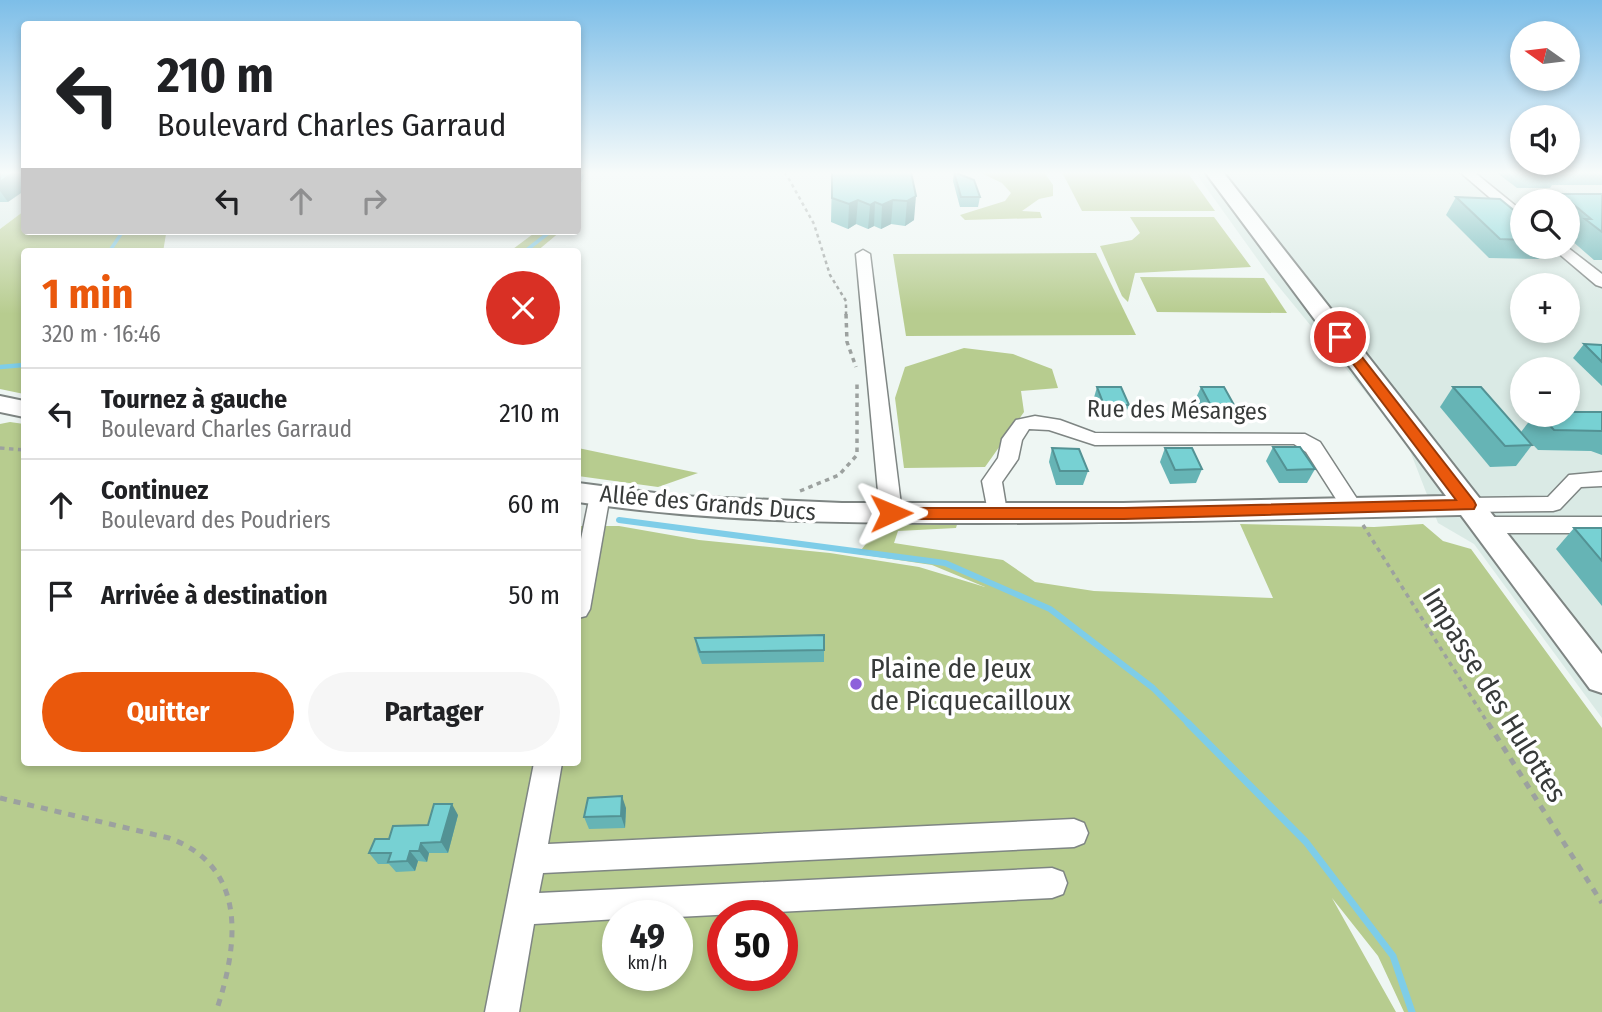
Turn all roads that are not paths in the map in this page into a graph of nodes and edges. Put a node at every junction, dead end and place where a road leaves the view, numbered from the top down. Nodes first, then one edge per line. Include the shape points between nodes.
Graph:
1 (1250, 219) edge
2 (863, 254) dead end
3 (1573, 259) edge
4 (1602, 282) edge
5 (0, 404) edge
6 (21, 408) edge
7 (1602, 480) edge
8 (589, 494) edge
9 (1352, 508) junction
10 (996, 512) junction
11 (891, 513) junction
12 (1476, 515) junction
13 (1602, 525) edge
14 (581, 578) edge
15 (1602, 679) edge
16 (547, 766) edge
17 (1074, 833) dead end
18 (529, 859) junction
19 (1052, 883) dead end
20 (520, 909) junction
21 (502, 1012) edge

1 - 12 main road
2 - 11 street
3 - 4 street
5 - 6 main road
7 - 12 street via 1576,480 1553,504
8 - 11 main road, Allée des Grands Ducs via 678,506
8 - 14 street
9 - 10 main road, Allée des Grands Ducs
9 - 10 street, Rue des Mésanges via 1313,447 1298,438 1096,439 1078,437 1041,420 1023,424 1012,439 1008,459 992,481
9 - 12 main road, Allée des Grands Ducs
10 - 11 main road, Allée des Grands Ducs
12 - 13 street
12 - 15 main road
16 - 18 street
17 - 18 street
18 - 20 street
19 - 20 street
20 - 21 street

